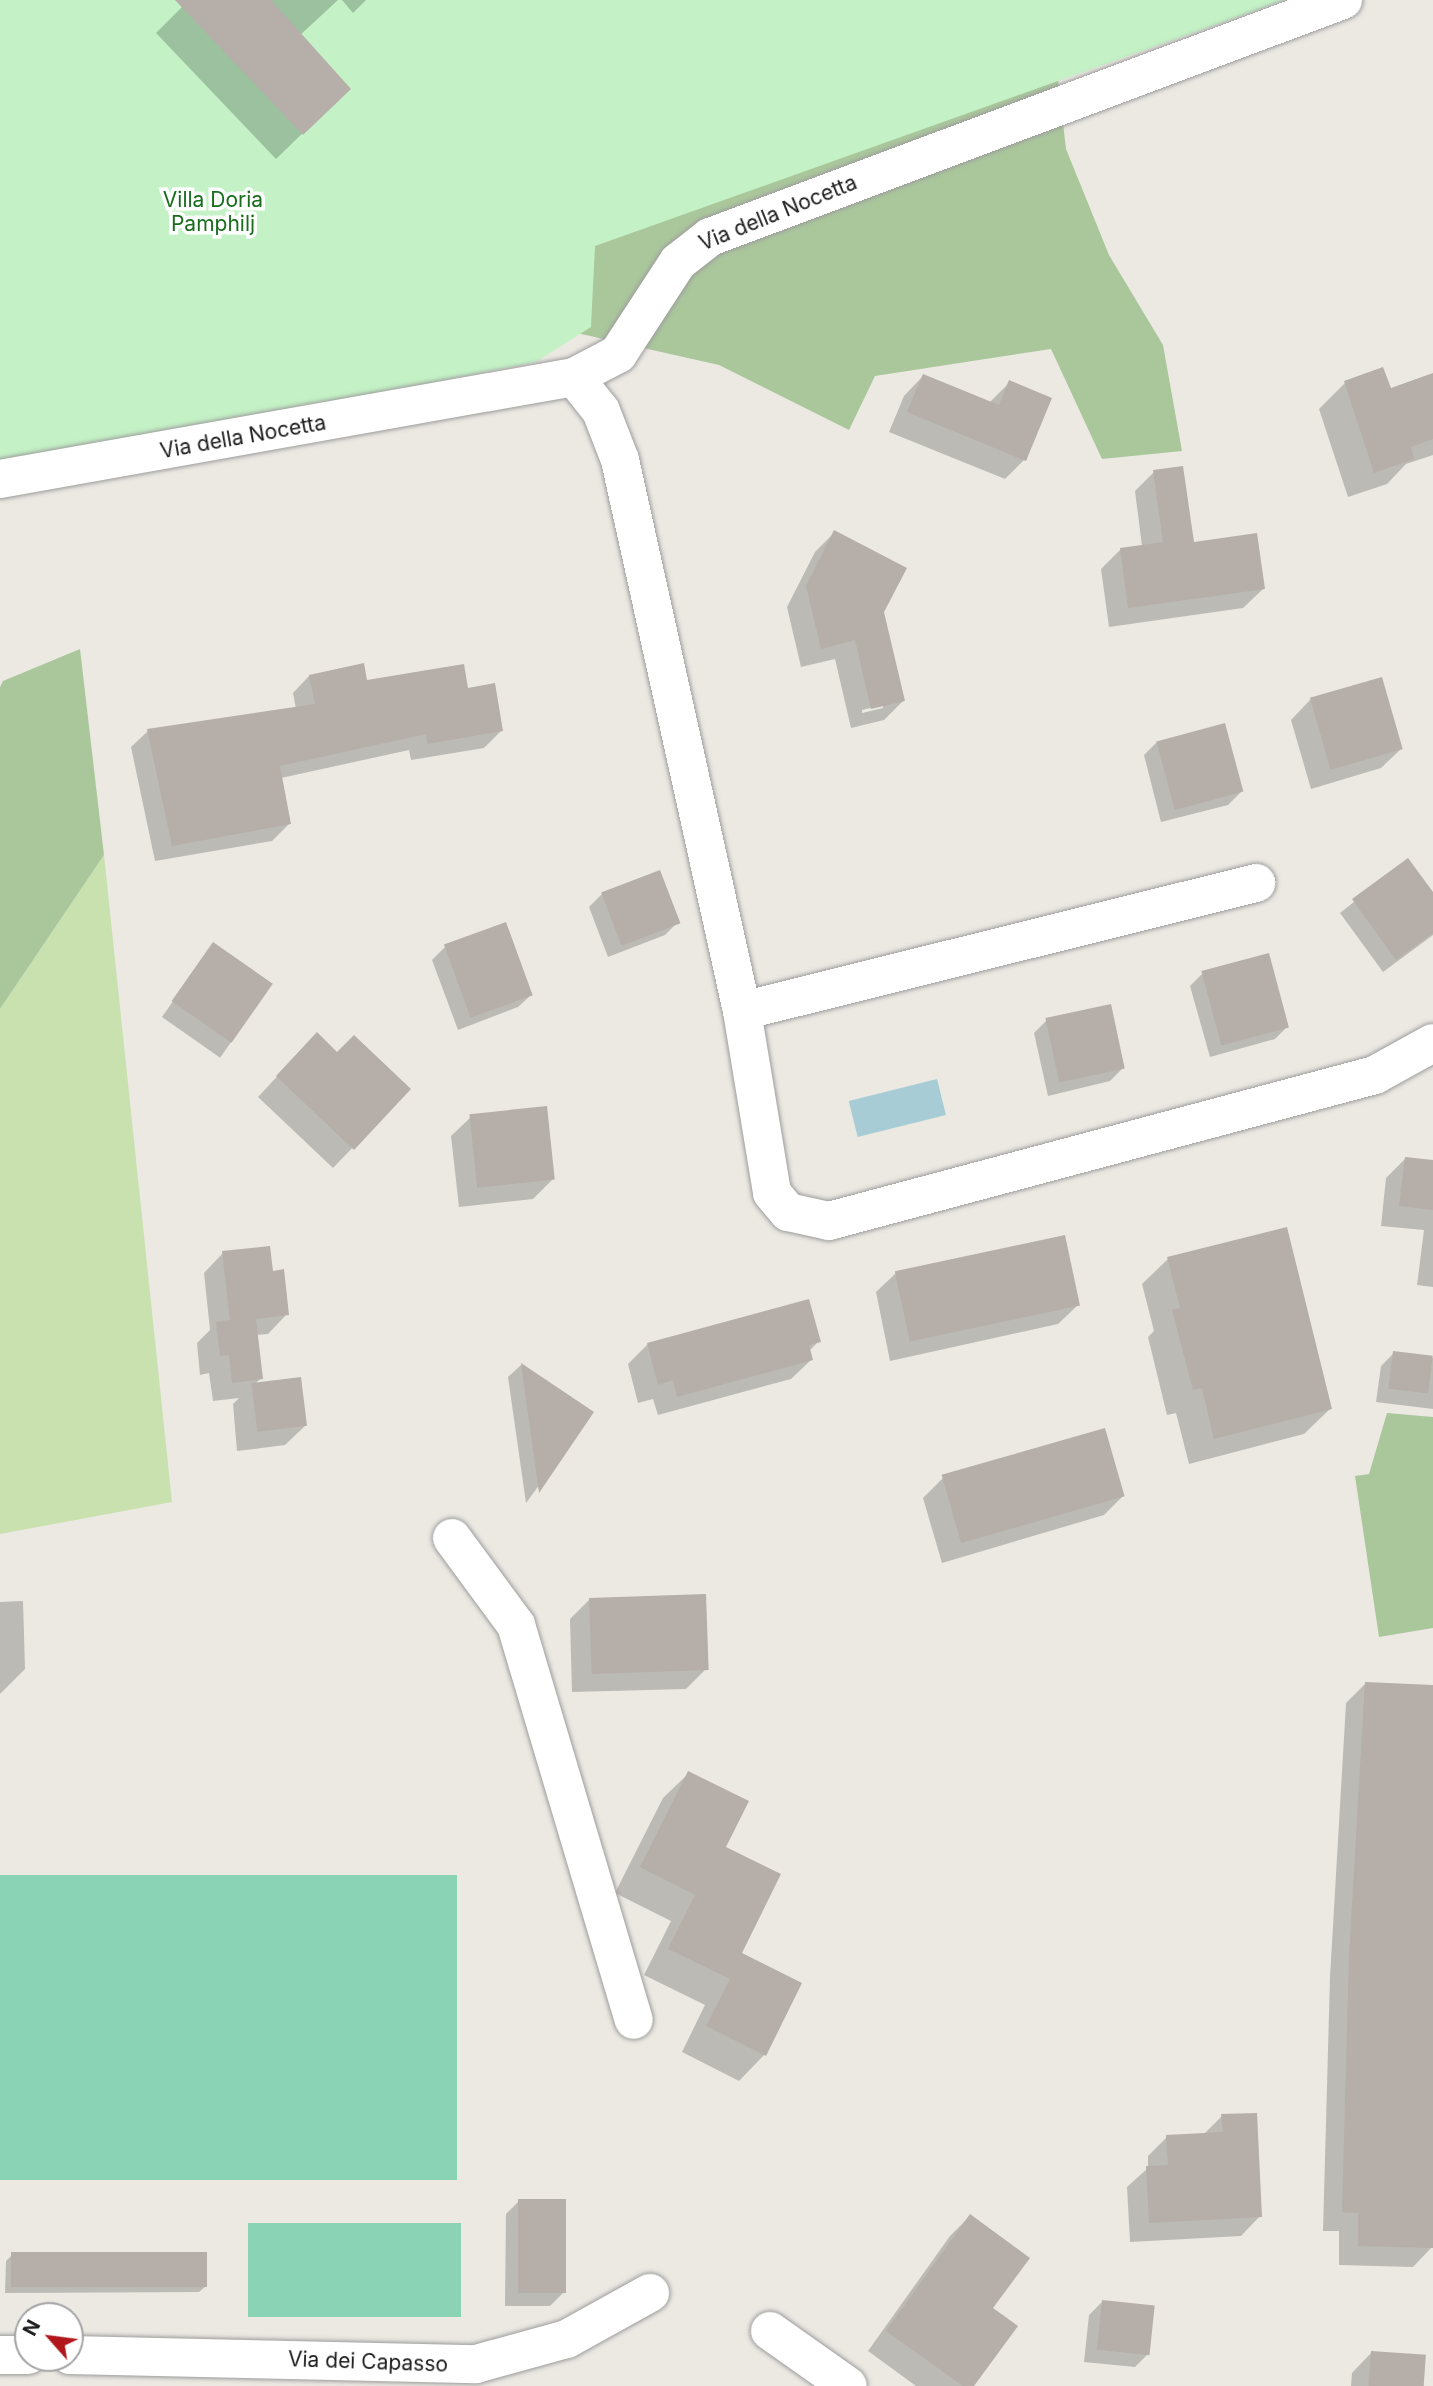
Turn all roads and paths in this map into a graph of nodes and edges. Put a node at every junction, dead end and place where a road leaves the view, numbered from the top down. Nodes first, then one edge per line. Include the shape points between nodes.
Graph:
1 (1343, 0) edge
2 (574, 377) junction
3 (0, 479) edge
4 (1256, 883) dead end
5 (742, 1011) junction
6 (1433, 1043) edge
7 (452, 1538) dead end
8 (634, 2020) dead end
9 (650, 2293) dead end
10 (770, 2332) dead end
11 (84, 2355) edge
12 (848, 2386) edge

1 - 2 street, Via della Nocetta via 710,237 678,262 618,354
2 - 3 street, Via della Nocetta
2 - 5 street via 601,411 620,460
4 - 5 street
5 - 6 street via 772,1193 788,1212 829,1221 1375,1075
7 - 8 street via 516,1625
9 - 11 street, Via dei Capasso via 567,2339 477,2364
10 - 12 street

